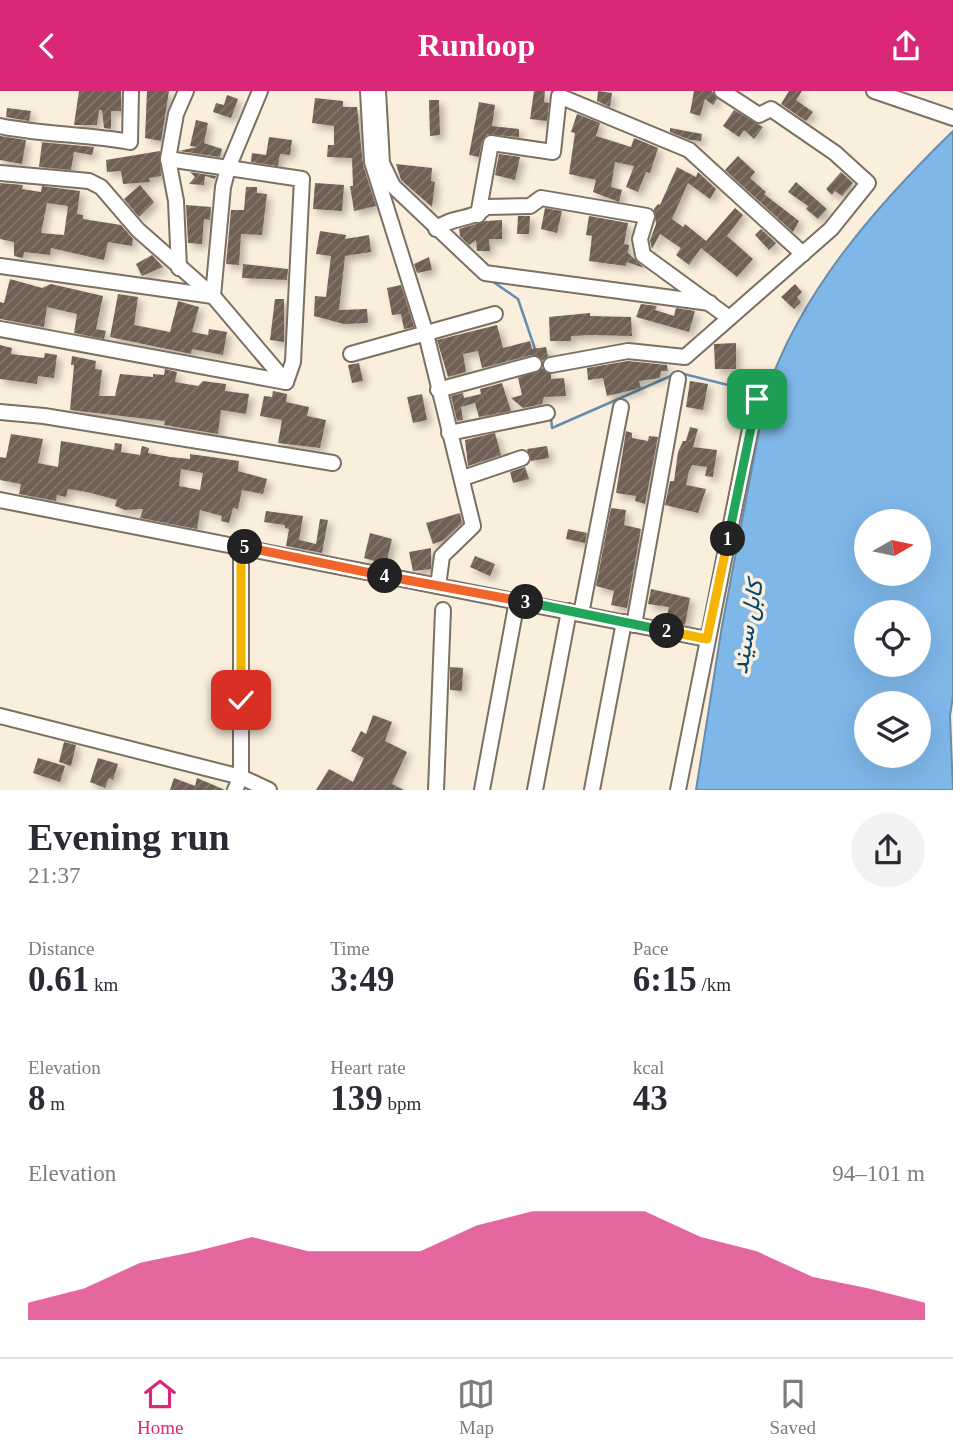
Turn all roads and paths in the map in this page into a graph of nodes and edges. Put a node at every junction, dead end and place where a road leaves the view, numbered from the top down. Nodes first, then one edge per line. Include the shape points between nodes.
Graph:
1 (131, 91) edge
2 (186, 91) edge
3 (260, 91) edge
4 (368, 91) edge
5 (378, 91) edge
6 (722, 91) edge
7 (874, 91) edge
8 (559, 94) edge
9 (953, 118) edge
10 (0, 126) edge
11 (168, 159) junction
12 (228, 167) junction
13 (0, 173) edge
14 (478, 215) junction
15 (436, 229) junction
16 (803, 254) junction
17 (0, 266) edge
18 (178, 268) junction
19 (213, 296) junction
20 (710, 303) junction
21 (495, 314) dead end
22 (728, 317) junction
23 (0, 329) edge
24 (426, 334) junction
25 (351, 354) dead end
26 (534, 364) dead end
27 (551, 365) dead end
28 (678, 379) dead end
29 (286, 382) junction
30 (438, 390) junction
31 (757, 399) dead end
32 (621, 407) dead end
33 (0, 412) edge
34 (547, 412) dead end
35 (449, 433) junction
36 (522, 459) dead end
37 (333, 463) dead end
38 (463, 478) junction
39 (0, 500) edge
40 (241, 546) junction
41 (438, 586) junction
42 (517, 601) junction
43 (443, 610) dead end
44 (575, 613) junction
45 (629, 624) junction
46 (707, 639) junction
47 (0, 716) edge
48 (238, 783) edge
49 (269, 790) edge
50 (436, 790) edge
51 (482, 790) edge
52 (535, 790) edge
53 (592, 790) edge
54 (678, 790) edge

1 - 10 street via 130,142
2 - 11 street via 176,114
3 - 12 street
4 - 24 street via 372,162
5 - 15 street via 382,163 393,186
6 - 16 street via 759,115 771,109 835,153 867,183 831,229
7 - 9 street
8 - 14 street via 553,152 491,143
8 - 16 street via 689,150
11 - 12 street
11 - 18 street via 176,201
12 - 19 street
12 - 29 street via 302,179 293,362
13 - 18 street via 89,181 101,187
14 - 15 street via 444,222
14 - 20 street via 486,207 530,207 541,198 647,216 640,239 643,255
15 - 20 street via 485,273
16 - 22 street
17 - 19 street
18 - 19 street
19 - 29 street
20 - 22 street
21 - 24 street
22 - 27 street via 685,357 628,351
23 - 29 street
24 - 25 street
24 - 30 street
26 - 30 street
28 - 45 street
30 - 35 street
31 - 46 street
32 - 44 street
33 - 37 street
34 - 35 street
35 - 38 street
36 - 38 street
38 - 41 street via 474,526 442,556
39 - 40 street
40 - 41 street
40 - 48 street
41 - 42 street
42 - 44 street
42 - 51 street
43 - 50 street
44 - 45 street
44 - 52 street
45 - 46 street
45 - 53 street
46 - 54 street
47 - 48 street
48 - 49 street

